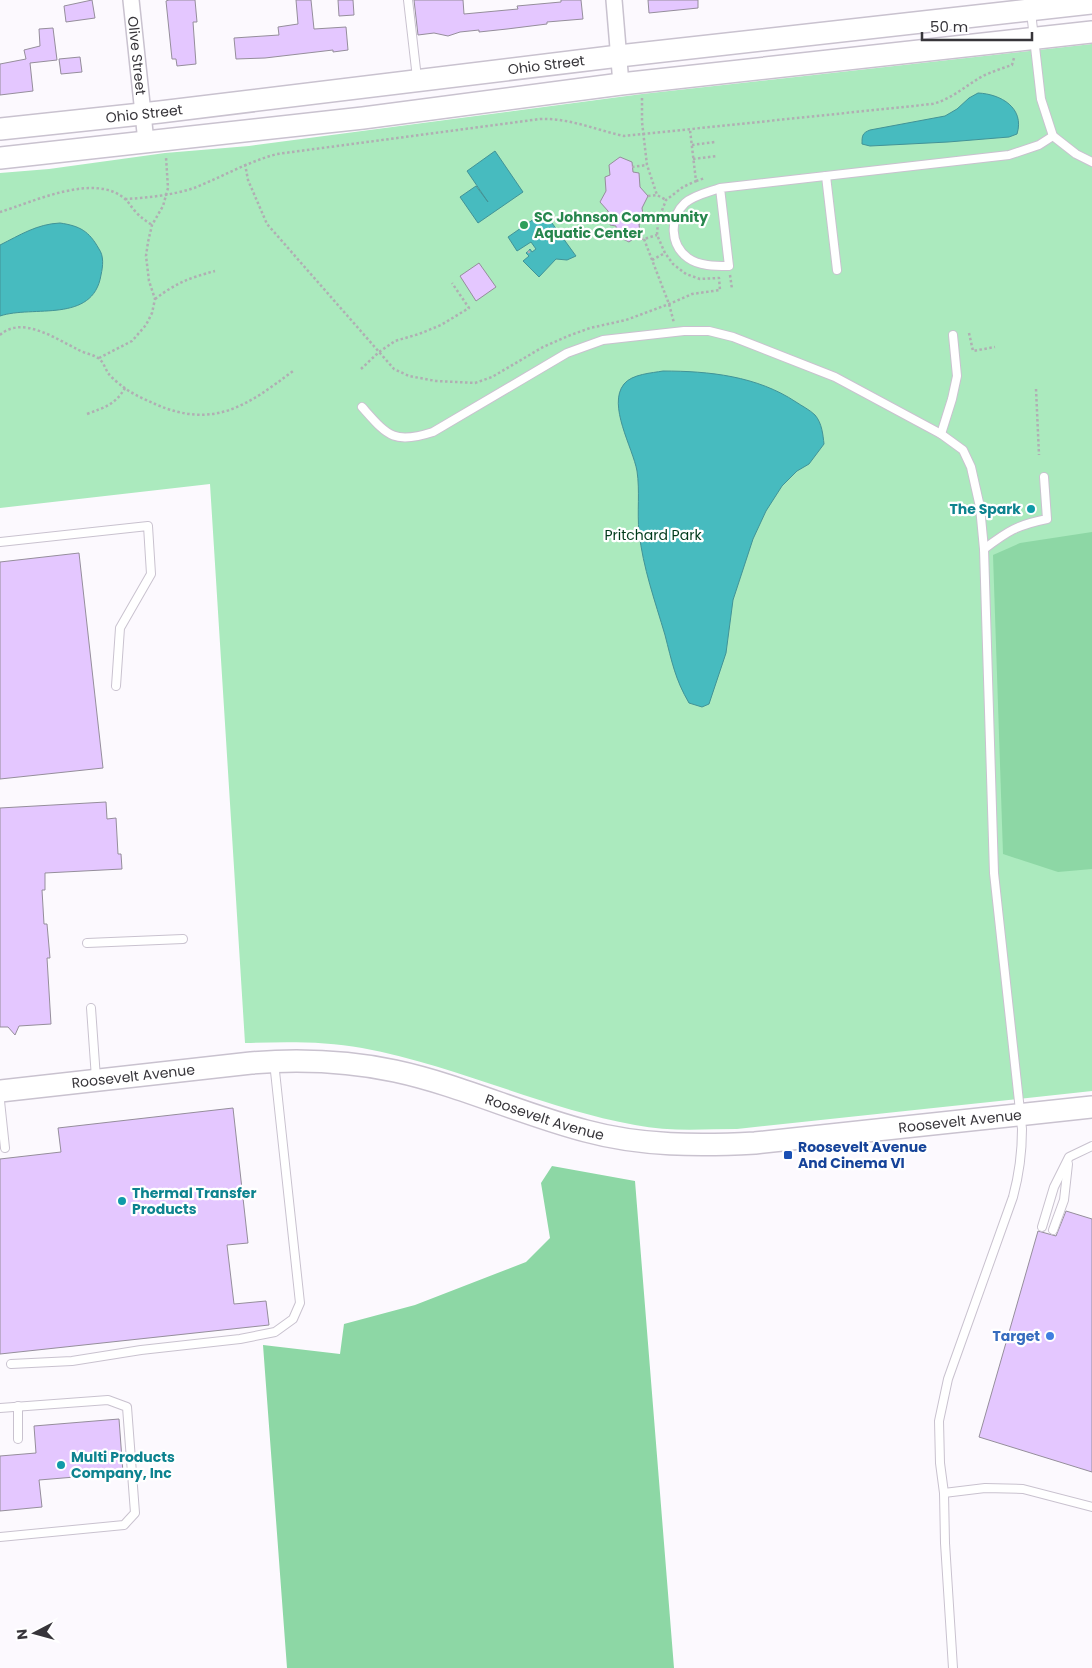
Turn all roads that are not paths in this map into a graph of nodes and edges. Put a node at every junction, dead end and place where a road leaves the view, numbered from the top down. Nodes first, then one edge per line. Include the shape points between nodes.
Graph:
1 (131, 0) edge
2 (408, 0) edge
3 (614, 0) edge
4 (1092, 3) edge
5 (1031, 5) edge
6 (1092, 32) edge
7 (1035, 38) junction
8 (619, 56) junction
9 (417, 80) junction
10 (621, 84) junction
11 (142, 114) junction
12 (0, 129) edge
13 (1054, 136) junction
14 (146, 142) junction
15 (0, 158) edge
16 (1092, 162) edge
17 (826, 176) junction
18 (720, 188) junction
19 (837, 270) dead end
20 (953, 335) dead end
21 (362, 406) dead end
22 (941, 434) junction
23 (1044, 476) dead end
24 (0, 542) edge
25 (984, 550) junction
26 (116, 686) dead end
27 (183, 939) dead end
28 (87, 943) dead end
29 (91, 1008) dead end
30 (274, 1061) junction
31 (96, 1080) junction
32 (0, 1091) edge
33 (0, 1101) edge
34 (1092, 1107) edge
35 (1020, 1114) junction
36 (1092, 1146) edge
37 (5, 1148) dead end
38 (1069, 1157) junction
39 (1042, 1227) dead end
40 (1053, 1230) dead end
41 (11, 1364) dead end
42 (18, 1406) junction
43 (0, 1408) edge
44 (18, 1439) dead end
45 (944, 1493) junction
46 (1092, 1507) edge
47 (0, 1537) edge
48 (953, 1668) edge

1 - 11 street, Olive Street
2 - 9 lane
3 - 8 street
4 - 5 street, Ohio Street
5 - 7 lane
5 - 8 street, Ohio Street
6 - 7 street, Ohio Street
7 - 10 street, Ohio Street
7 - 13 lane via 1041,99
8 - 9 street, Ohio Street
8 - 10 street
9 - 11 street, Ohio Street
10 - 14 street, Ohio Street
11 - 12 street, Ohio Street
11 - 14 street, Olive Street
13 - 16 lane
13 - 17 lane via 1009,156
14 - 15 street, Ohio Street
17 - 18 lane
17 - 19 lane
18 - 18 lane via 685,203 676,214 674,234 677,245 687,257 698,263 729,266
20 - 22 lane via 957,376
21 - 22 lane via 384,432 405,439 416,438 433,432 567,353 602,340 709,332 733,336 836,377
22 - 25 lane via 962,450 971,467 980,507
23 - 25 lane via 1048,519 1007,532
24 - 26 lane via 148,526 151,574 120,628
25 - 35 lane via 994,873
27 - 28 lane
29 - 31 lane
30 - 31 street, Roosevelt Avenue
30 - 35 street, Roosevelt Avenue via 359,1064 396,1071 587,1132 674,1144 755,1142
30 - 41 lane via 300,1303 294,1319 275,1332 240,1339 72,1361
31 - 32 street, Roosevelt Avenue
33 - 37 lane
34 - 35 street, Roosevelt Avenue
35 - 45 lane via 1022,1144 1013,1197 948,1380 939,1421
36 - 38 lane
38 - 39 lane via 1054,1187
38 - 40 lane via 1064,1200
42 - 43 lane
42 - 44 lane
42 - 47 lane via 108,1400 127,1407 134,1513 124,1525
45 - 46 lane via 986,1488 1024,1489
45 - 48 lane

